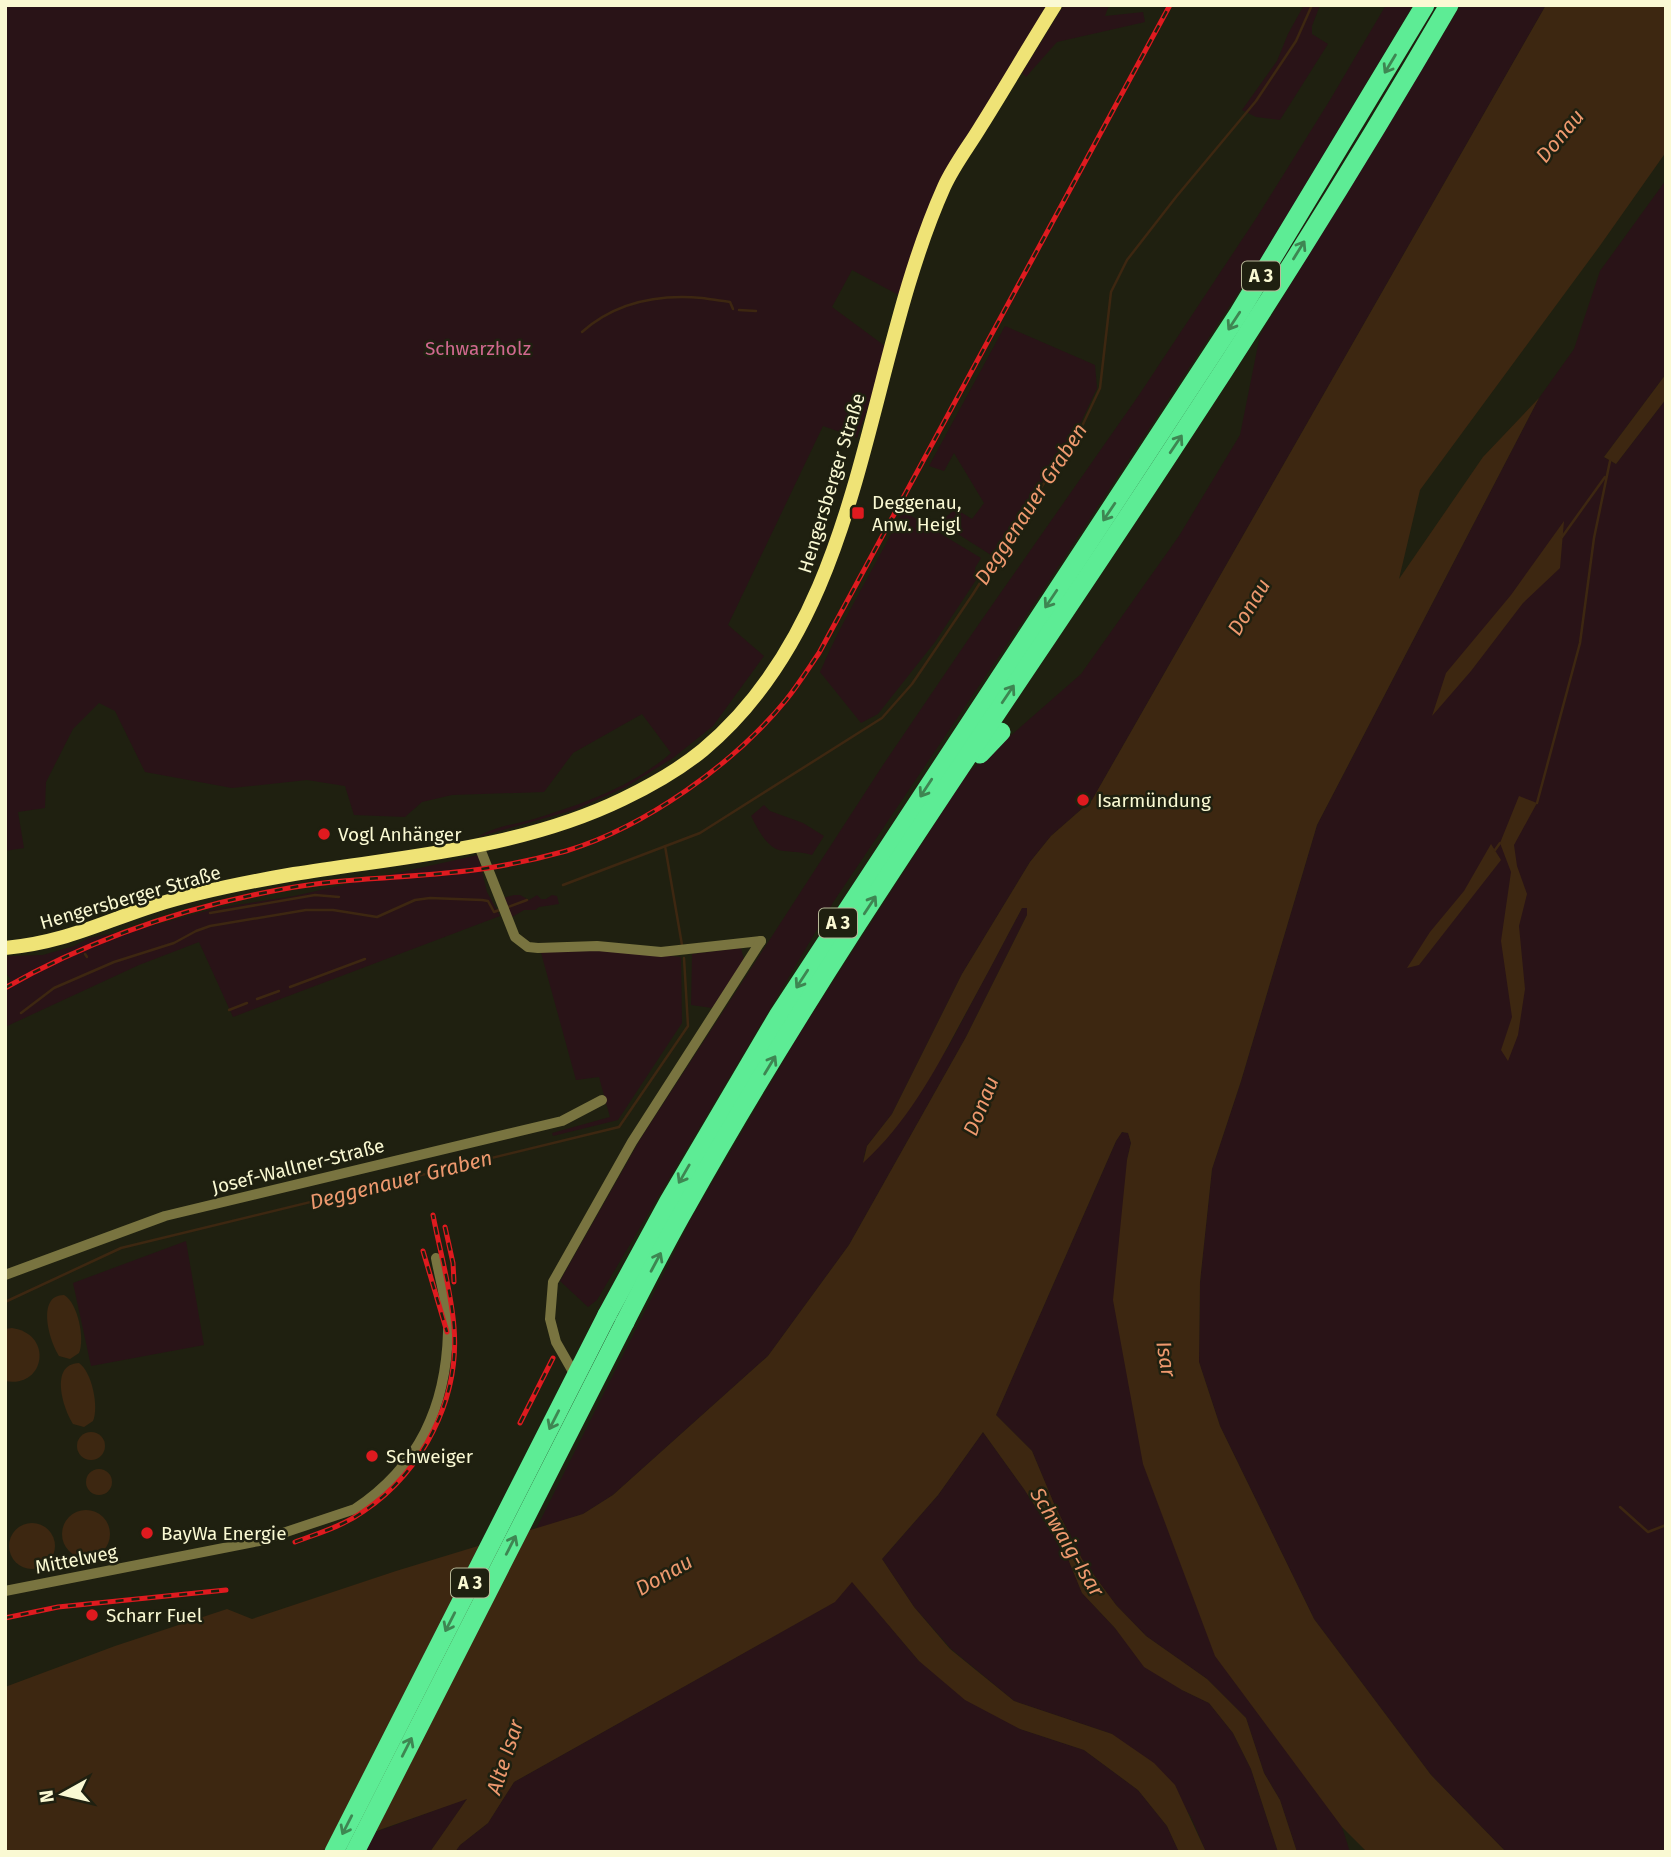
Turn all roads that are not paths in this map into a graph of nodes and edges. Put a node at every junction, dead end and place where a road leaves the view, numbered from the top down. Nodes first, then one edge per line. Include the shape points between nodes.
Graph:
1 (1055, 5) edge
2 (1425, 5) edge
3 (1449, 5) edge
4 (1263, 308) junction
5 (1247, 360) dead end
6 (1001, 732) dead end
7 (957, 771) junction
8 (479, 846) junction
9 (5, 948) edge
10 (601, 1100) dead end
11 (436, 1258) dead end
12 (5, 1275) edge
13 (616, 1319) junction
14 (593, 1401) dead end
15 (5, 1591) edge
16 (334, 1852) edge
17 (355, 1852) edge

1 - 8 main road, Hengersberger Straße via 945,184 905,298 834,552 808,615 777,667 733,722 701,752 655,782 575,819
2 -> 13 highway, A 3 via 1240,313 778,1016 669,1200
4 -> 3 highway, A 3
4 - 5 highway
7 -> 4 highway, A 3
6 - 7 highway via 972,764
13 -> 7 highway, A 3 via 794,1024
8 - 9 main road, Hengersberger Straße via 216,889 151,906 57,940
8 - 14 street via 515,937 528,947 597,946 661,952 761,941 632,1142 553,1282 549,1304 556,1342
10 - 12 street, Josef-Wallner-Straße via 562,1121 165,1216
11 - 15 street, Mittelweg via 449,1330 440,1396 418,1446 384,1488 355,1508 258,1541
13 -> 16 highway, A 3, bridge
17 -> 13 highway, A 3, bridge

